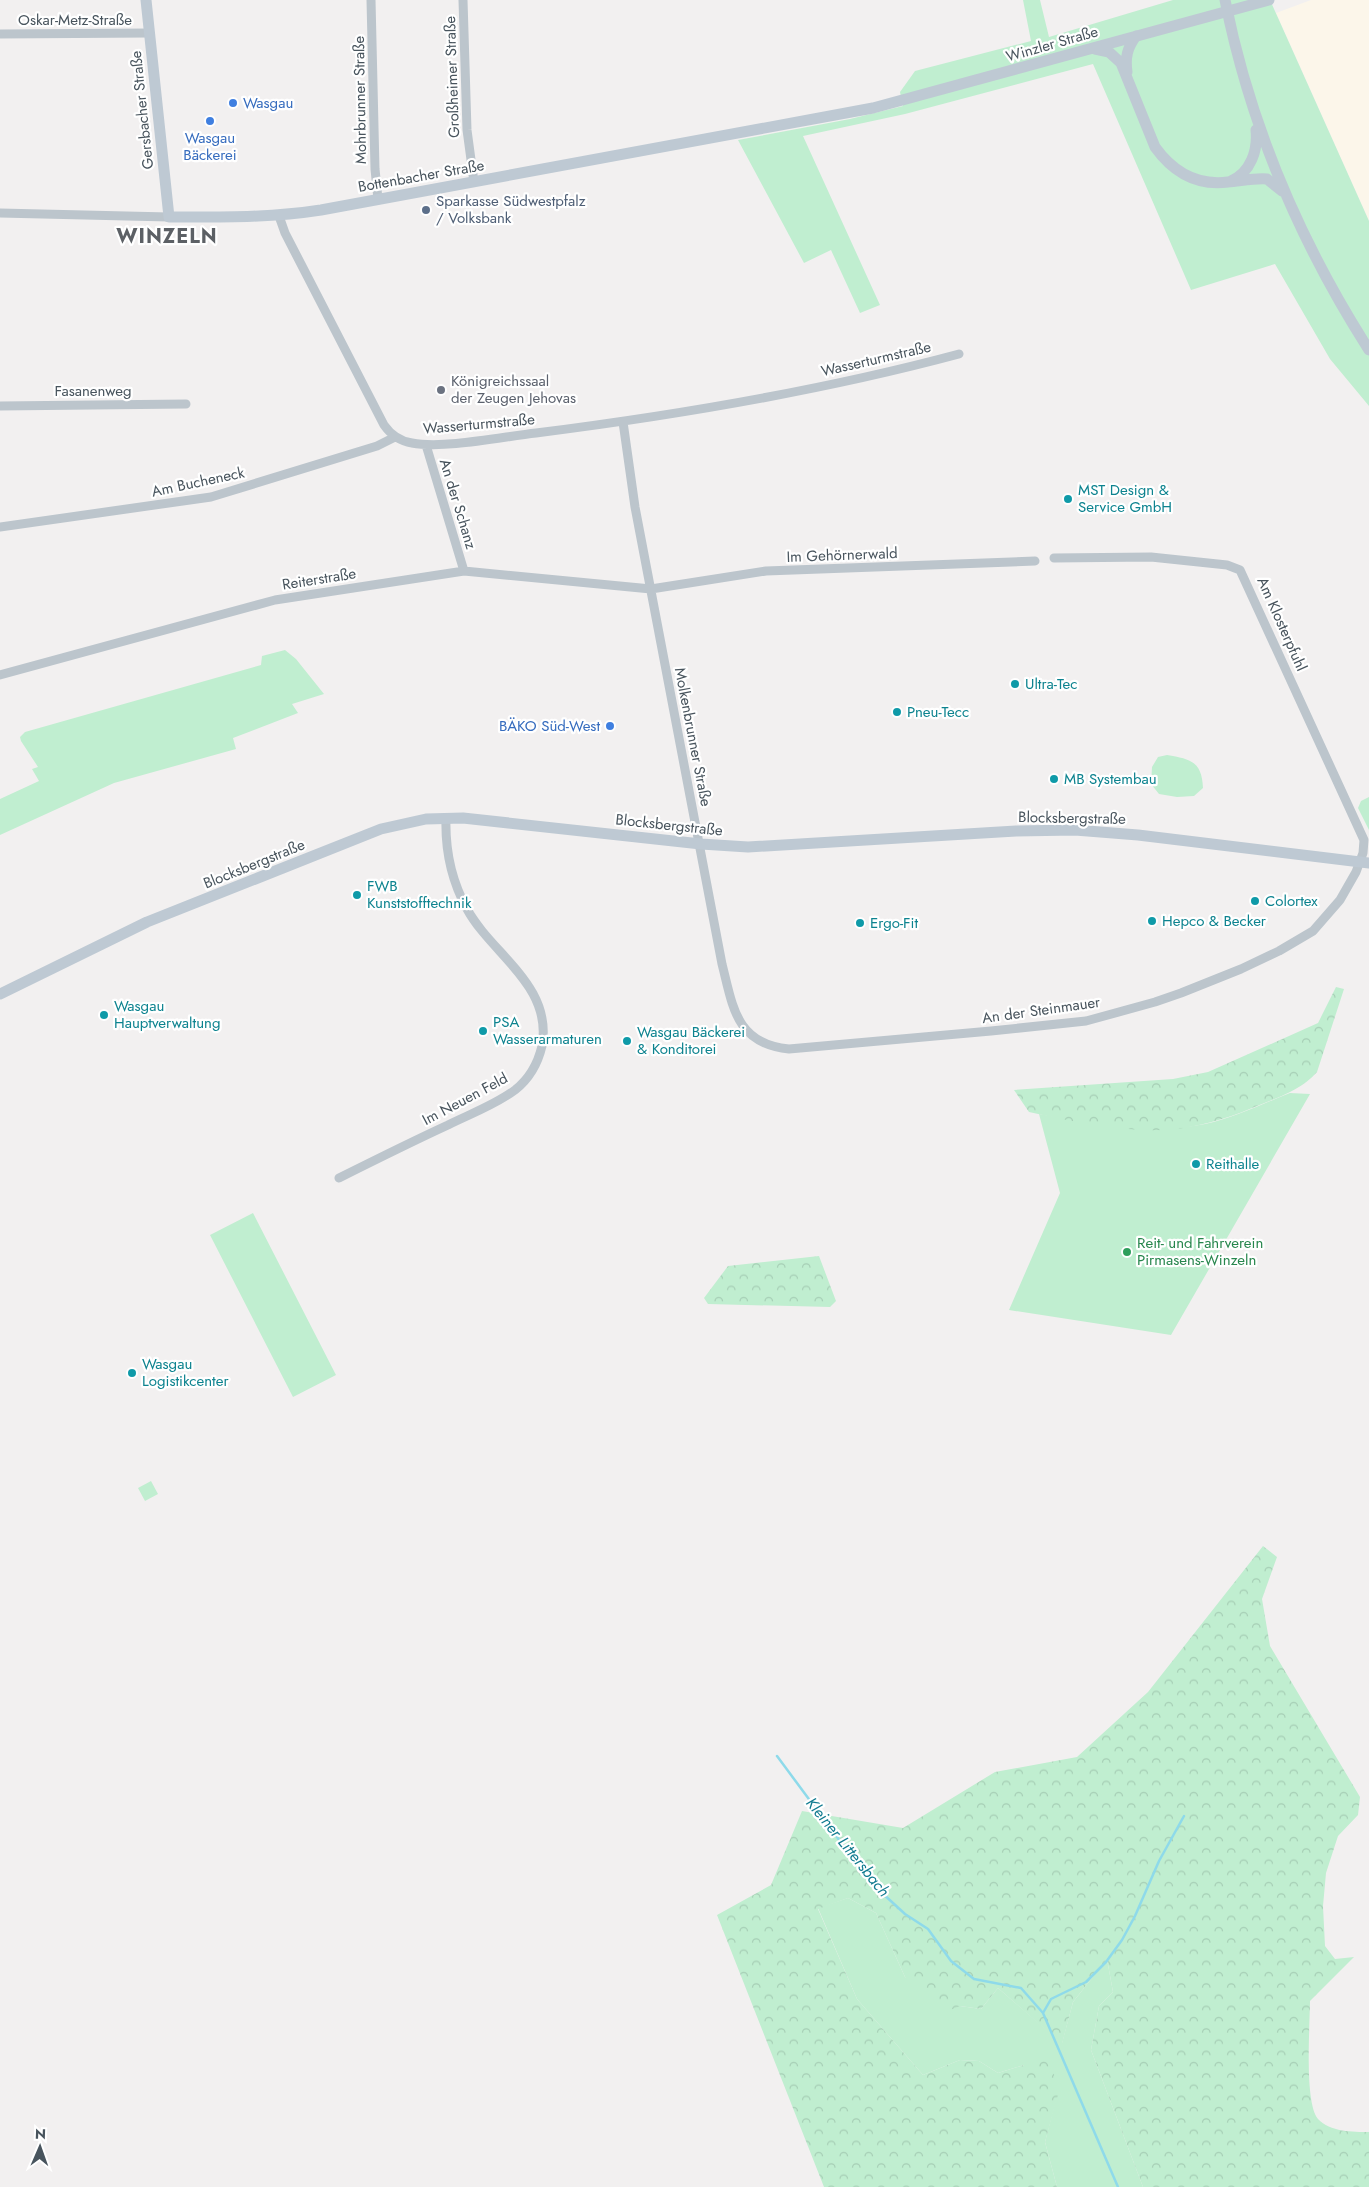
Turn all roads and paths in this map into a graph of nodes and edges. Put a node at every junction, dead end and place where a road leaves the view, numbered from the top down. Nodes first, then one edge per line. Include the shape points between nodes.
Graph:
1 (146, 0) edge
2 (371, 0) edge
3 (462, 0) edge
4 (1225, 0) edge
5 (1269, 0) edge
6 (149, 33) junction
7 (0, 34) edge
8 (1136, 36) junction
9 (1091, 49) junction
10 (1127, 74) junction
11 (1252, 103) junction
12 (843, 114) joint
13 (474, 182) junction
14 (1227, 182) junction
15 (1285, 193) junction
16 (378, 199) junction
17 (0, 213) edge
18 (279, 216) junction
19 (169, 217) junction
20 (1369, 350) edge
21 (959, 354) dead end
22 (186, 404) dead end
23 (0, 406) edge
24 (623, 422) junction
25 (395, 437) junction
26 (426, 444) junction
27 (0, 527) edge
28 (1054, 558) dead end
29 (1035, 561) dead end
30 (464, 571) junction
31 (650, 589) junction
32 (0, 675) edge
33 (446, 818) junction
34 (700, 844) junction
35 (1365, 863) edge
36 (0, 994) edge
37 (764, 1044) joint
38 (339, 1178) dead end

1 - 6 main road, Gersbacher Straße
2 - 16 street, Mohrbrunner Straße
3 - 13 street, Großheimer Straße via 467,130
4 - 11 main road
5 - 8 main road, Winzler Straße
6 - 7 street, Oskar-Metz-Straße
6 - 19 main road, Gersbacher Straße
8 - 9 main road, Winzler Straße
8 - 10 main road via 1126,56
9 - 10 main road via 1109,52
9 - 12 main road, Winzler Straße via 907,100
10 - 14 main road via 1147,132 1162,158 1177,171 1196,180
11 - 14 main road via 1256,152 1242,173
11 - 15 main road
12 - 13 main road, Bottenbacher Straße
13 - 16 main road, Bottenbacher Straße
14 - 15 main road via 1267,179
15 - 20 main road via 1320,267
16 - 18 main road, Bottenbacher Straße
17 - 19 street, Bottenbacher Straße
18 - 19 main road, Bottenbacher Straße
18 - 25 street via 384,425
21 - 24 street, Wasserturmstraße via 830,385
22 - 23 street, Fasanenweg
24 - 26 street, Wasserturmstraße
24 - 31 street, Molkenbrunner Straße
25 - 26 street, Wasserturmstraße
25 - 27 street, Am Bucheneck via 377,446 211,497
26 - 30 street, An der Schanz
28 - 35 street, Am Klosterpfuhl via 1151,557 1227,565 1240,570 1362,833
29 - 31 street, Im Gehörnerwald via 766,571
30 - 31 street, Reiterstraße
30 - 32 street, Reiterstraße via 275,600
31 - 34 street, Molkenbrunner Straße
33 - 34 main road, Blocksbergstraße
33 - 36 main road, Blocksbergstraße via 407,822 381,829 147,922
33 - 38 street, Im Neuen Feld via 448,860 458,893 477,925 535,994 543,1024 541,1051 526,1080 500,1100
34 - 35 main road, Blocksbergstraße via 766,846 1075,830
34 - 37 street, Molkenbrunner Straße via 730,995 738,1019 754,1039
35 - 37 street, An der Steinmauer via 1340,900 1313,931 1241,970 1155,1002 1086,1021 991,1032 789,1049

